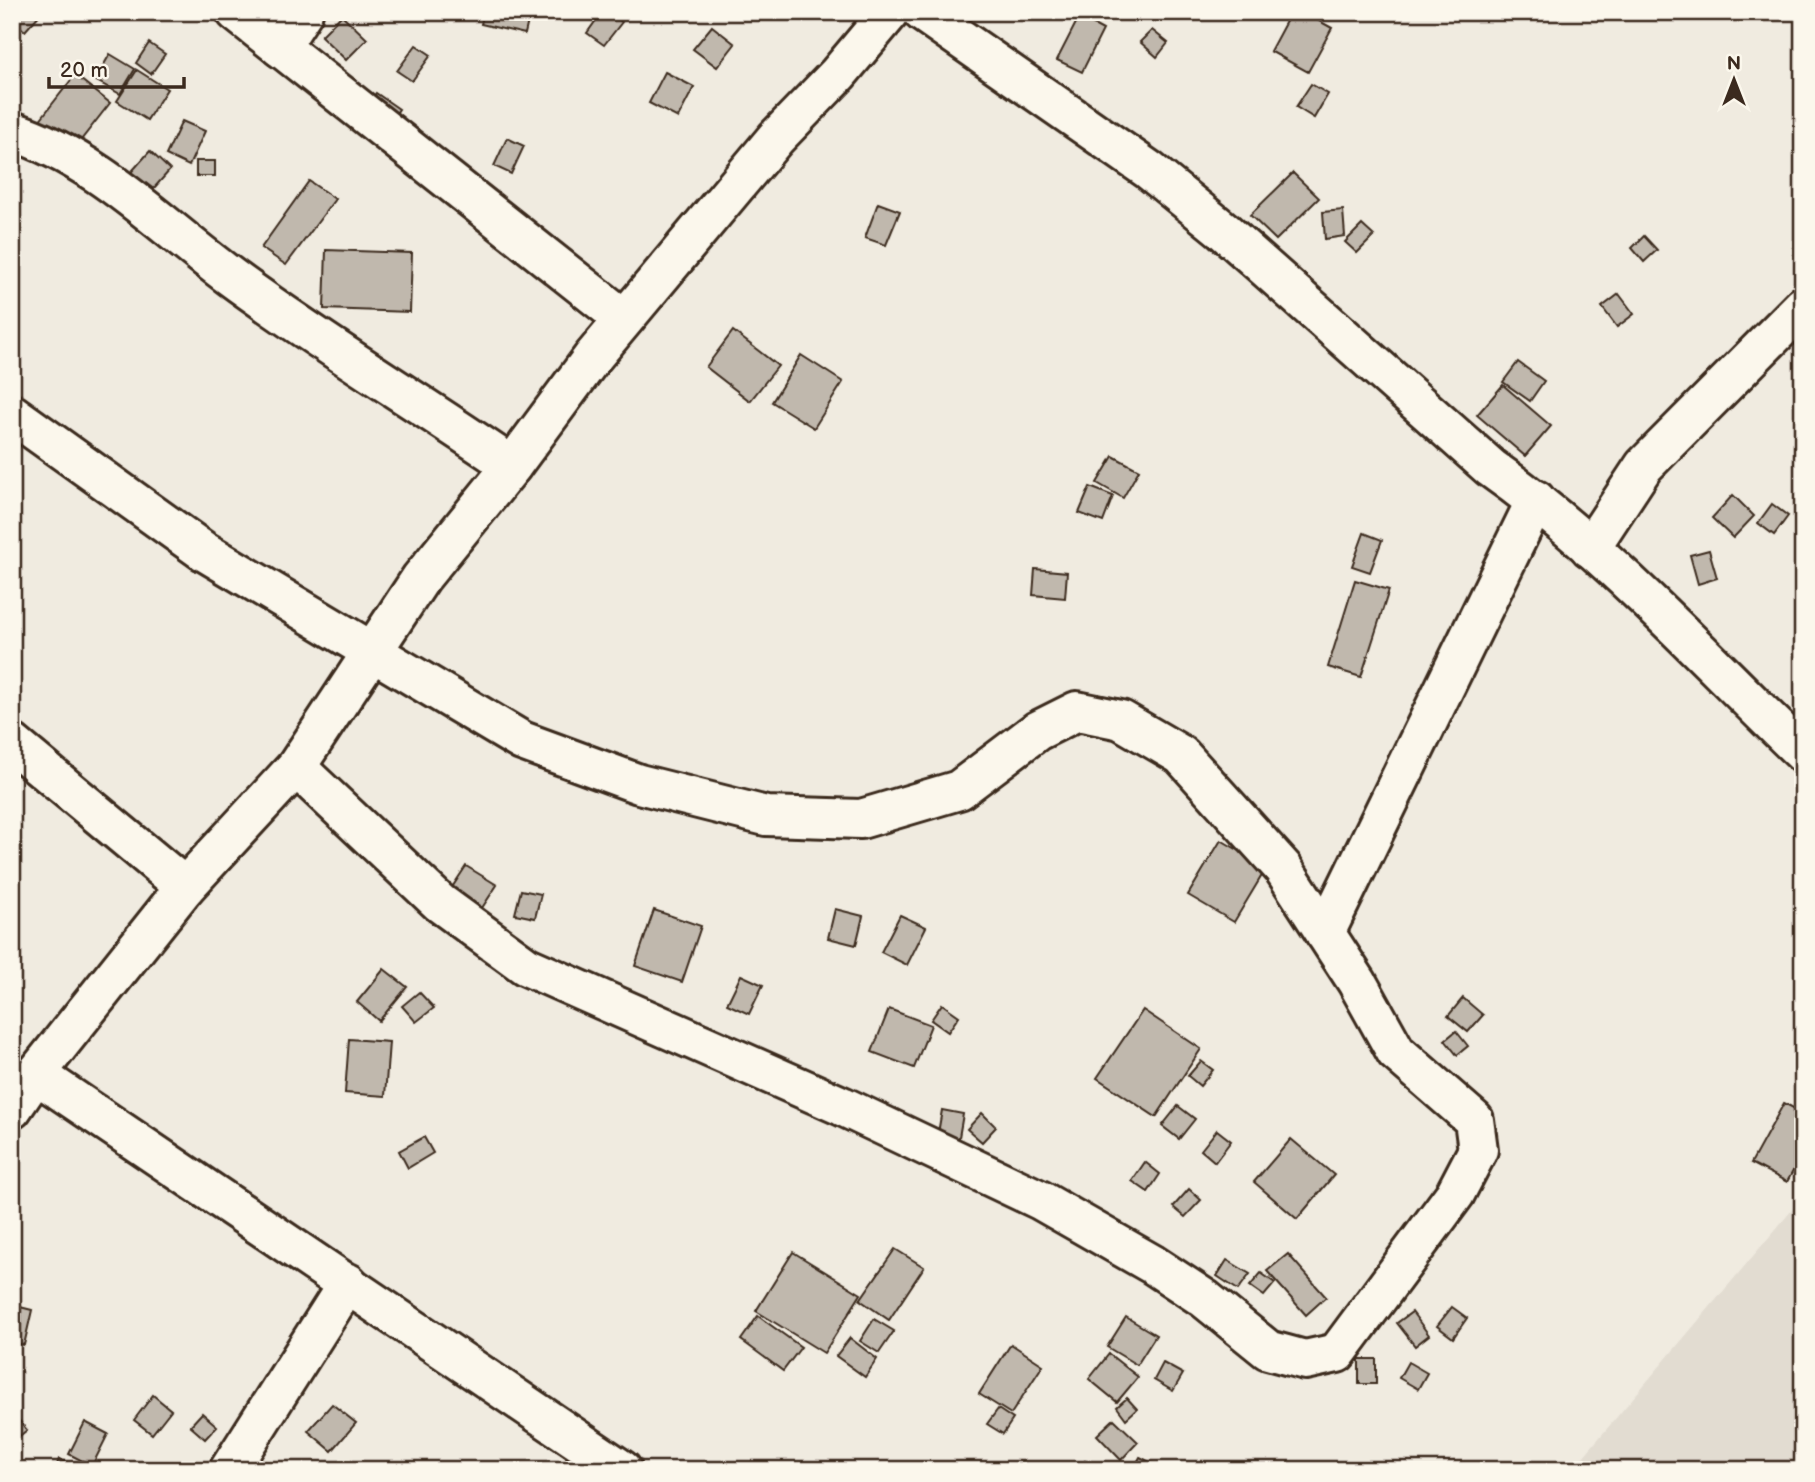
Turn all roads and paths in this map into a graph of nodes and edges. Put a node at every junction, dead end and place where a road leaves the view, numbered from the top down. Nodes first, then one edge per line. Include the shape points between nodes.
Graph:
1 (236, 12) edge
2 (303, 12) edge
3 (890, 12) edge
4 (922, 12) edge
5 (280, 47) junction
6 (12, 131) edge
7 (1803, 306) edge
8 (624, 319) junction
9 (12, 414) edge
10 (512, 466) junction
11 (1536, 500) junction
12 (1590, 548) junction
13 (373, 651) junction
14 (12, 743) edge
15 (1803, 753) edge
16 (296, 767) junction
17 (185, 887) junction
18 (1325, 933) junction
19 (36, 1074) junction
20 (12, 1109) edge
21 (348, 1283) junction
22 (229, 1470) edge
23 (622, 1470) edge

1 - 5 street
2 - 5 street
3 - 8 street via 776,138
4 - 11 street via 1149,170 1491,468
5 - 8 street
6 - 10 street via 107,178 230,277
7 - 12 street via 1644,466
8 - 10 street
9 - 13 street via 202,550
10 - 13 street via 421,578
11 - 12 street
11 - 18 street
12 - 15 street
13 - 16 street
13 - 18 street via 522,741 639,784 766,816 861,819 959,790 1037,731 1077,711 1121,720 1181,755 1283,868
14 - 17 street
16 - 17 street
16 - 18 street via 440,903 526,965 842,1105 1040,1200 1152,1264 1268,1350 1305,1360 1337,1353 1455,1194 1478,1150 1474,1120 1396,1052
17 - 19 street
19 - 20 street
19 - 21 street
21 - 22 street
21 - 23 street

